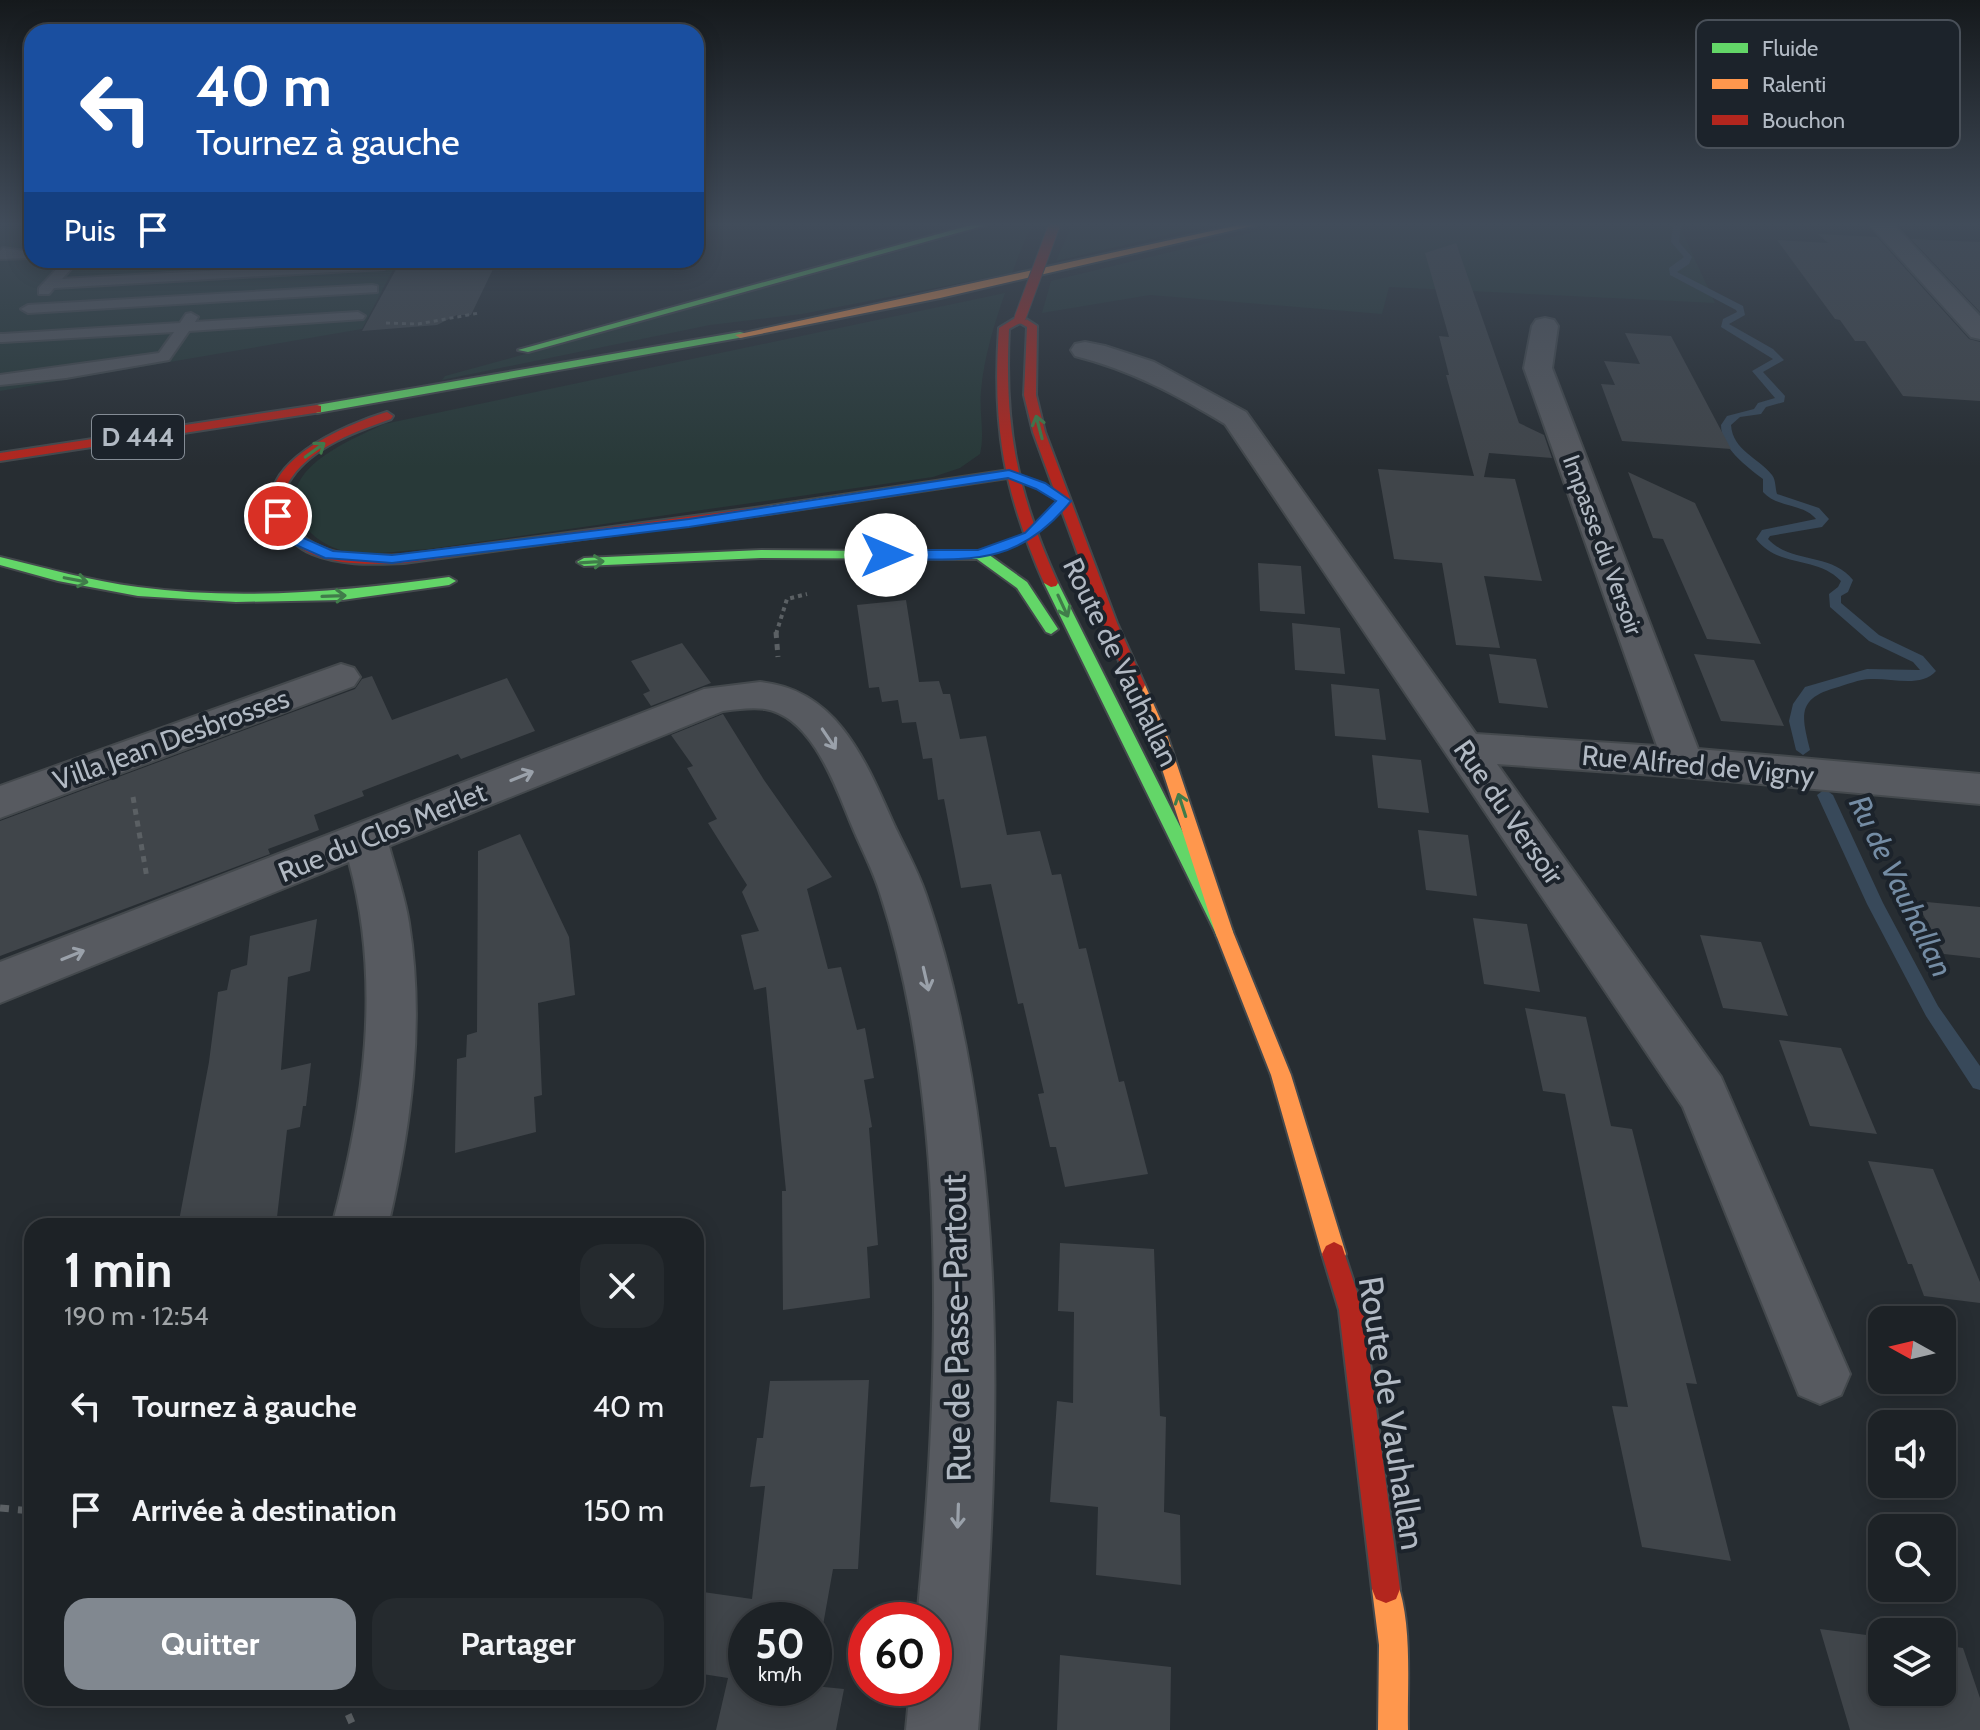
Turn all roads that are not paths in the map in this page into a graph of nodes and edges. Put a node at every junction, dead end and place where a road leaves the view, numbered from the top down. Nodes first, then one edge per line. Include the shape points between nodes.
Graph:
1 (31, 306) edge
2 (51, 306) edge
3 (123, 306) edge
4 (199, 306) edge
5 (365, 306) edge
6 (685, 306) edge
7 (886, 306) edge
8 (1025, 306) edge
9 (1956, 306) edge
10 (28, 309) junction
11 (1020, 318) junction
12 (1545, 326) dead end
13 (1980, 331) edge
14 (179, 335) junction
15 (5, 336) edge
16 (1085, 350) dead end
17 (500, 356) dead end
18 (164, 357) junction
19 (470, 363) dead end
20 (0, 367) edge
21 (0, 380) edge
22 (462, 387) junction
23 (275, 417) junction
24 (0, 457) edge
25 (1009, 474) junction
26 (1064, 501) junction
27 (1030, 536) junction
28 (980, 555) junction
29 (0, 561) edge
30 (570, 564) dead end
31 (464, 579) dead end
32 (341, 677) dead end
33 (1101, 688) junction
34 (767, 696) joint
35 (1464, 747) junction
36 (1683, 762) junction
37 (1980, 789) edge
38 (0, 802) edge
39 (365, 839) junction
40 (1224, 932) junction
41 (0, 983) edge
42 (362, 1218) edge
43 (1820, 1374) dead end
44 (942, 1730) edge
45 (1393, 1730) edge

1 - 10 lane
2 - 10 lane
3 - 15 lane
4 - 14 lane
5 - 14 lane via 358,323
6 - 17 main road
7 - 22 main road, D 444
8 - 11 main road, Route de Vauhallan, bridge
9 - 13 street
10 - 15 lane
11 - 25 main road, Route de Vauhallan via 1004,328 1001,357 999,394
26 -> 11 main road, Route de Vauhallan via 1030,395 1032,326
12 - 36 street, Impasse du Versoir via 1538,368
14 - 15 lane
14 - 18 lane
16 - 35 street, Rue du Versoir via 1113,355 1162,376 1236,418
18 - 20 lane
18 - 21 lane
19 - 23 main road via 320,396
22 - 23 main road, D 444
25 -> 22 main road via 689,523 392,559 330,555 294,539 278,516 277,493 292,467 360,425 430,405
23 - 24 main road, D 444
25 - 26 main road
25 - 27 main road, Route de Vauhallan
26 - 27 main road
40 -> 26 main road, Route de Vauhallan via 1158,732
27 - 28 main road
27 -> 33 main road, Route de Vauhallan
30 -> 28 main road via 761,554
28 - 33 main road via 1007,570 1037,600 1066,658
29 -> 31 main road via 138,592 236,598 342,596
32 - 38 street, Villa Jean Desbrosses
33 - 40 main road, Route de Vauhallan
39 -> 34 street, Rue du Clos Merlet via 695,706 718,698
34 -> 44 street, Rue de Passe-Partout via 807,713 830,736 870,818 905,904 926,976 947,1087 962,1241 964,1377
35 - 36 street, Rue Alfred de Vigny
35 - 43 street, Rue du Versoir via 1703,1094
36 - 37 street, Rue Alfred de Vigny
41 -> 39 street, Rue du Clos Merlet
39 - 42 street via 386,923 390,993 386,1100
40 - 45 main road, Route de Vauhallan via 1281,1075 1351,1310 1393,1645

